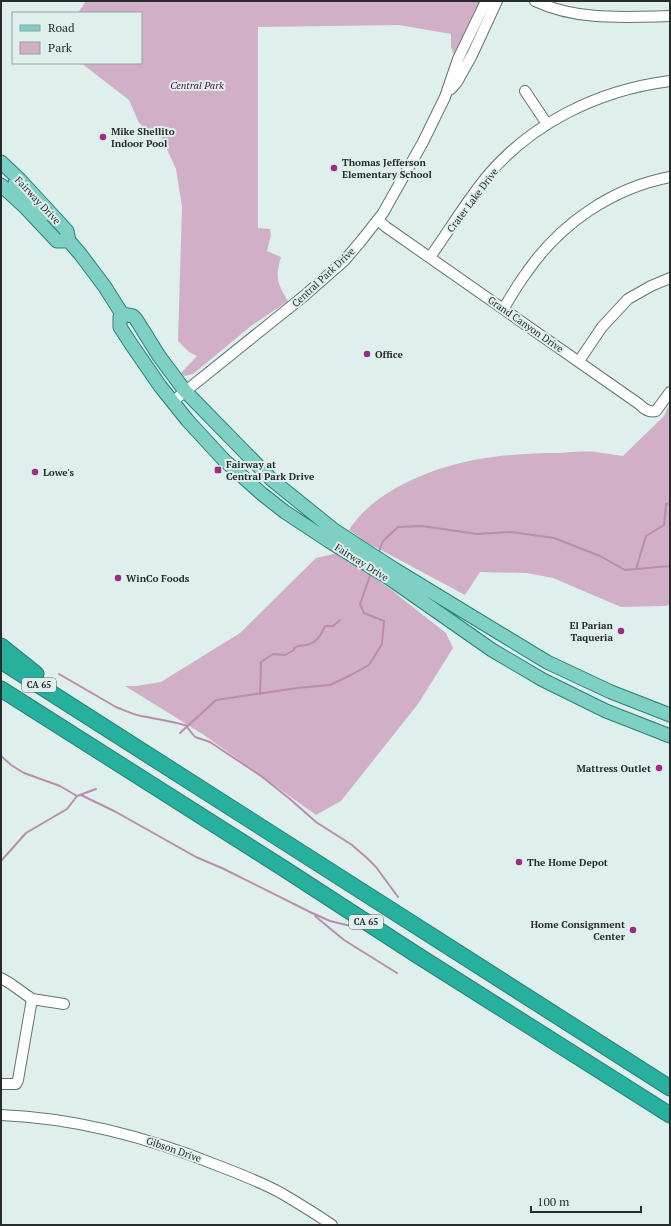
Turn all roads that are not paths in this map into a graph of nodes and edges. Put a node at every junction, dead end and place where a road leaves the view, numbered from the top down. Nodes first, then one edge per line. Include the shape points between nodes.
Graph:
1 (486, 1) edge
2 (497, 1) edge
3 (535, 1) edge
4 (670, 16) edge
5 (670, 81) edge
6 (525, 91) dead end
7 (445, 97) junction
8 (548, 124) junction
9 (1, 163) edge
10 (670, 177) edge
11 (1, 185) edge
12 (26, 208) junction
13 (378, 220) junction
14 (68, 236) junction
15 (430, 257) junction
16 (670, 278) edge
17 (504, 308) junction
18 (122, 314) junction
19 (579, 361) junction
20 (185, 391) junction
21 (670, 392) edge
22 (172, 402) junction
23 (355, 550) junction
24 (391, 574) junction
25 (1, 646) edge
26 (1, 661) edge
27 (1, 689) edge
28 (1, 696) edge
29 (76, 709) junction
30 (670, 715) edge
31 (62, 728) junction
32 (670, 736) edge
33 (1, 978) edge
34 (32, 999) junction
35 (64, 1004) dead end
36 (1, 1084) edge
37 (670, 1088) edge
38 (1, 1115) edge
39 (670, 1115) edge
40 (332, 1225) edge

1 - 7 street, Central Park Drive via 458,59
2 - 7 street, Central Park Drive via 472,55
3 - 4 street via 580,15
5 - 8 street, Crater Lake Drive via 610,94
6 - 8 street
7 - 13 street, Central Park Drive via 423,142
8 - 15 street, Crater Lake Drive via 509,154 484,180
9 - 12 main road via 22,190
9 - 14 main road, Fairway Drive via 20,180
10 - 17 street via 631,188 602,202 578,218 537,258
11 - 12 main road, Fairway Drive
12 - 14 main road via 38,206
13 - 15 street, Grand Canyon Drive
13 - 20 street, Central Park Drive via 324,279
14 - 18 main road, Fairway Drive
15 - 17 street, Grand Canyon Drive
16 - 19 street via 628,299 602,327
17 - 19 street, Grand Canyon Drive
18 - 20 main road, Fairway Drive via 136,319
18 - 22 main road, Fairway Drive via 120,327
19 - 21 street, Grand Canyon Drive via 644,409 656,411
20 - 22 street, Central Park Drive
20 - 23 main road, Fairway Drive via 272,480
22 - 23 main road, Fairway Drive via 224,460 262,494 329,541
23 - 24 main road, Fairway Drive
24 - 30 main road, Fairway Drive via 547,662 611,692
24 - 32 main road, Fairway Drive via 492,650 543,680 606,712
25 - 29 highway
26 - 29 highway, CA 65
27 - 31 highway, CA 65
28 - 31 highway
29 - 37 highway, CA 65
31 - 39 highway, CA 65
33 - 34 street
34 - 35 street
34 - 36 street via 18,1080 16,1084
38 - 40 street, Gibson Drive via 57,1120 95,1127 188,1153 280,1193

